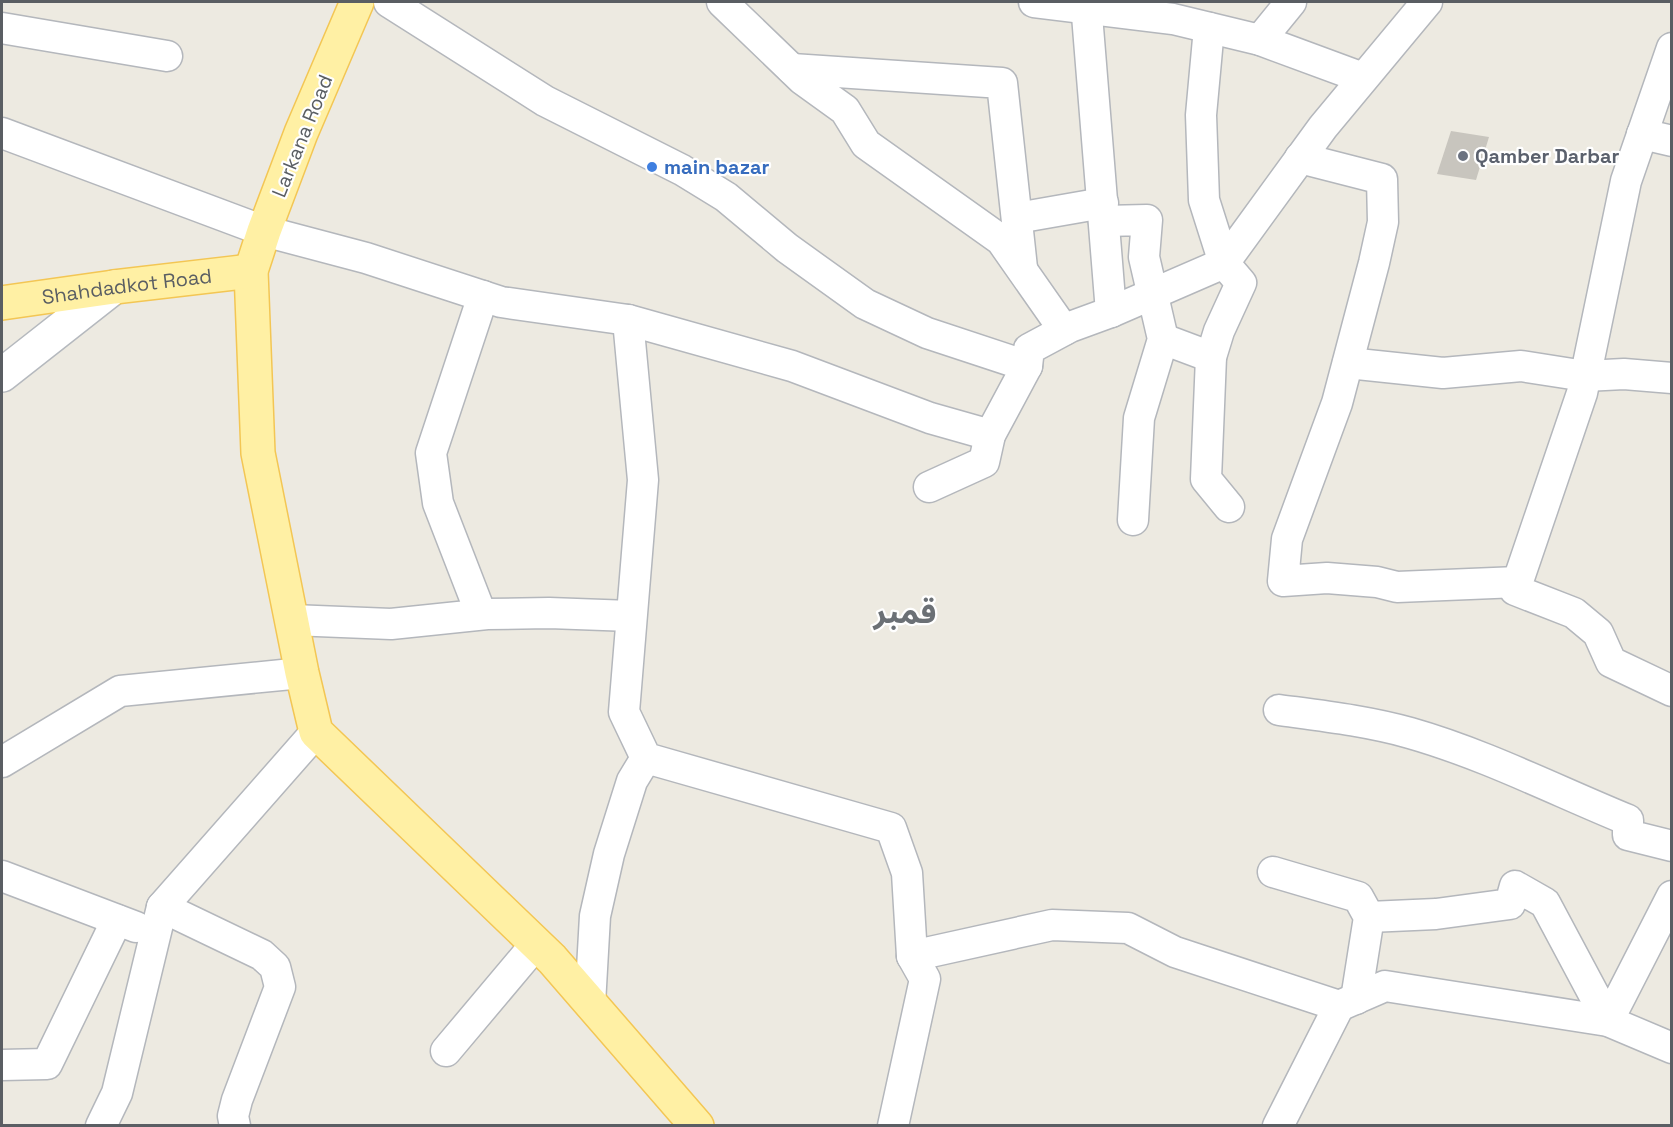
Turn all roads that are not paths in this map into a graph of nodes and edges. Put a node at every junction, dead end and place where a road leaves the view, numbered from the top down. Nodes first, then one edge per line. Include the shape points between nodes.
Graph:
1 (357, 2) edge
2 (389, 2) edge
3 (722, 2) edge
4 (1034, 2) edge
5 (1291, 2) edge
6 (1427, 2) edge
7 (1092, 5) edge
8 (1178, 10) edge
9 (2, 28) edge
10 (1209, 28) junction
11 (1260, 40) junction
12 (1671, 48) edge
13 (167, 56) dead end
14 (792, 69) junction
15 (1364, 78) junction
16 (2, 133) edge
17 (1642, 134) junction
18 (1671, 141) edge
19 (1300, 158) junction
20 (1103, 212) junction
21 (1017, 218) junction
22 (264, 231) junction
23 (1224, 263) junction
24 (251, 271) junction
25 (1022, 271) junction
26 (114, 287) junction
27 (1151, 295) junction
28 (483, 296) junction
29 (2, 303) edge
30 (1111, 312) junction
31 (628, 320) junction
32 (1064, 330) junction
33 (1163, 339) junction
34 (1211, 357) junction
35 (1348, 363) junction
36 (1027, 366) junction
37 (2, 375) edge
38 (1586, 376) junction
39 (1671, 378) edge
40 (990, 435) junction
41 (929, 487) dead end
42 (1229, 507) dead end
43 (1133, 520) dead end
44 (1518, 582) junction
45 (481, 614) junction
46 (631, 616) junction
47 (292, 620) junction
48 (302, 673) junction
49 (1671, 692) edge
50 (1278, 710) dead end
51 (316, 732) junction
52 (646, 758) junction
53 (2, 762) edge
54 (1671, 846) edge
55 (1273, 872) dead end
56 (2, 876) edge
57 (1671, 896) edge
58 (1369, 917) junction
59 (117, 920) junction
60 (158, 920) junction
61 (536, 944) junction
62 (912, 956) junction
63 (1348, 1002) junction
64 (590, 1004) junction
65 (1608, 1021) junction
66 (1671, 1048) edge
67 (446, 1051) dead end
68 (2, 1065) edge
69 (101, 1125) edge
70 (235, 1125) edge
71 (697, 1125) edge
72 (893, 1125) edge
73 (1278, 1125) edge

1 - 22 main road, Larkana Road
2 - 36 street via 544,101 682,170 726,197 787,248 865,304 927,333
3 - 14 street
4 - 7 street
5 - 11 street
6 - 15 street
7 - 8 street
7 - 20 street via 1087,15
8 - 10 street
9 - 13 street
10 - 11 street
10 - 23 street via 1201,115 1204,200
11 - 15 street
12 - 17 street
14 - 21 street via 1002,83
14 - 25 street via 845,110 866,144 1001,240
15 - 19 street
16 - 22 street
17 - 18 street
17 - 38 street via 1626,182
19 - 23 street
19 - 35 street via 1382,179 1383,222
20 - 21 street
20 - 27 street via 1147,220 1143,256
20 - 30 street
21 - 25 street
22 - 24 main road, Larkana Road
22 - 28 street via 366,258
23 - 27 street
23 - 34 street via 1241,283
24 - 26 main road, Shahdadkot Road
24 - 47 main road via 258,453
25 - 32 street
26 - 29 main road, Shahdadkot Road
26 - 37 main road
27 - 30 street
27 - 33 street
28 - 31 street
28 - 45 street via 431,453 438,503
30 - 32 street
31 - 40 street via 792,366 930,418
31 - 46 street via 643,480
32 - 36 street via 1029,349
33 - 34 street
33 - 43 street via 1139,418
34 - 42 street via 1206,479
35 - 38 street via 1443,373 1521,366
35 - 44 street via 1287,539 1282,581 1327,578 1397,587
36 - 40 street
38 - 39 street
38 - 44 street
40 - 41 street via 984,462
44 - 49 street via 1515,590 1574,613 1598,633 1611,662
45 - 46 street
45 - 47 street via 391,624
46 - 52 street via 624,712
47 - 48 main road
48 - 51 main road
48 - 53 street via 120,691
50 - 54 street via 1362,722 1478,757 1628,820 1628,835
51 - 60 street
51 - 61 main road
52 - 62 street via 891,828 907,873
52 - 64 street via 632,781 606,865 595,916
55 - 58 street via 1358,897
56 - 59 street
57 - 65 street
58 - 63 street
58 - 65 street via 1437,914 1510,904 1515,885 1545,903
59 - 60 street
59 - 68 street via 47,1064
60 - 69 street via 117,1093
60 - 70 street via 262,955 274,967 280,987 237,1100
61 - 64 main road
61 - 67 street
62 - 63 street via 1052,925 1128,928 1175,952
62 - 72 street via 925,979
63 - 65 street via 1385,986
63 - 73 street
64 - 71 main road
65 - 66 street

